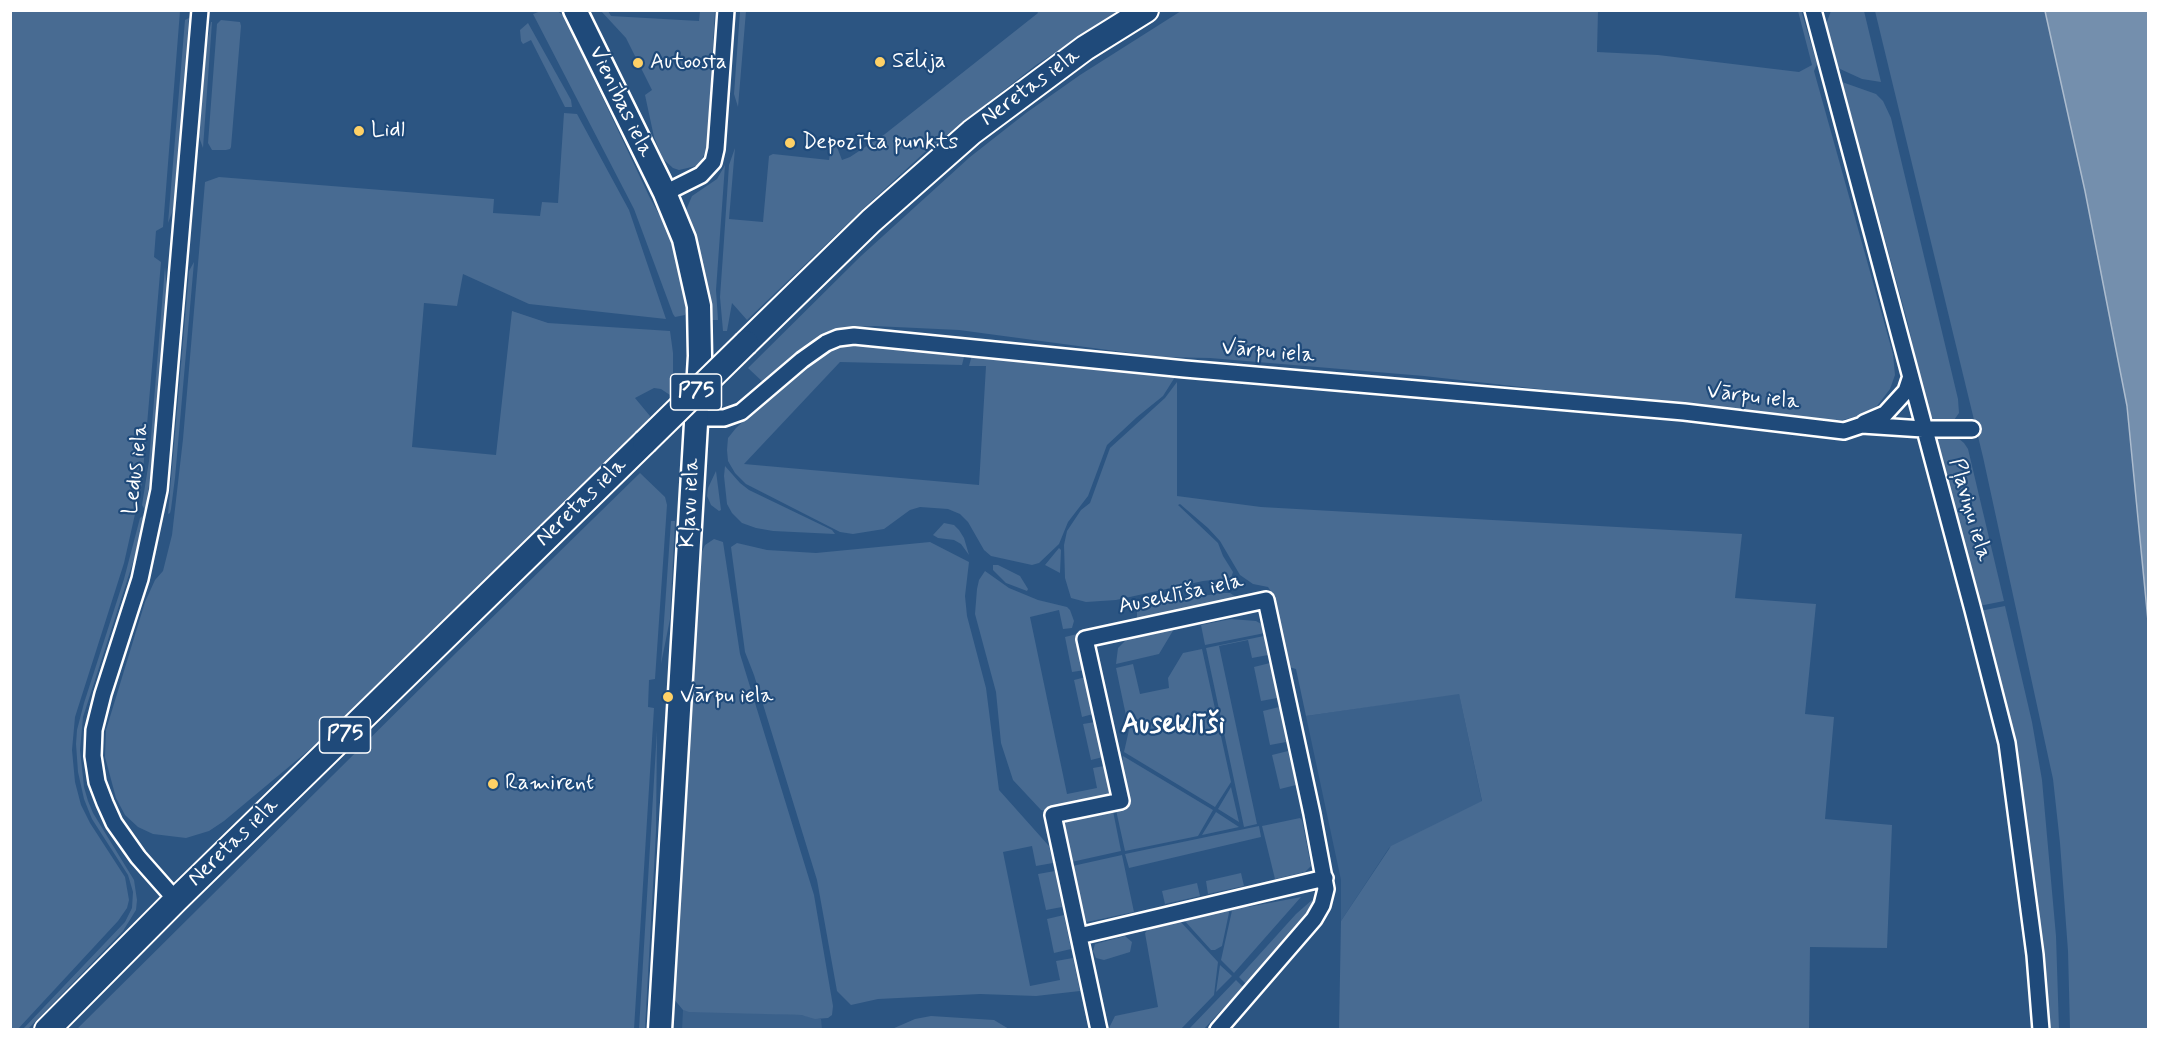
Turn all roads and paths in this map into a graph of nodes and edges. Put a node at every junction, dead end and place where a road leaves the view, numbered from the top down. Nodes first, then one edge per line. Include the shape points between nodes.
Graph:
1 (200, 10) edge
2 (575, 10) edge
3 (726, 10) edge
4 (1146, 10) edge
5 (1813, 10) edge
6 (665, 194) junction
7 (1910, 379) junction
8 (696, 418) junction
9 (1862, 425) junction
10 (1923, 429) junction
11 (1972, 429) dead end
12 (1325, 878) junction
13 (176, 900) junction
14 (1079, 936) junction
15 (47, 1029) edge
16 (660, 1029) edge
17 (1099, 1029) edge
18 (1218, 1029) edge
19 (2041, 1029) edge

1 - 13 street, Ledus iela via 159,490 140,579 94,730 93,756 101,792 114,823
2 - 6 street, Vienības iela
3 - 6 street via 713,162 701,175
4 - 13 main road, Neretas iela / P75, bridge via 1085,48 972,132 871,221
5 - 7 street, Pļaviņu iela
6 - 8 street, Kļavu iela via 684,239 699,306
7 - 9 street, Vārpu iela via 1906,391 1885,414
7 - 10 street, Pļaviņu iela
8 - 9 street, Vārpu iela via 724,418 741,412 826,343 854,336 1684,412 1844,431
8 - 16 street, Kļavu iela
9 - 10 street, Vārpu iela
10 - 11 street, Vārpu iela
10 - 19 street, Pļaviņu iela via 2007,743 2034,944
12 - 14 street
12 - 14 street, Auseklīša iela via 1266,600 1085,639 1121,801 1053,815
12 - 18 street, Auseklīša iela via 1319,912
13 - 15 main road, Neretas iela / P75
14 - 17 street, Auseklīša iela

